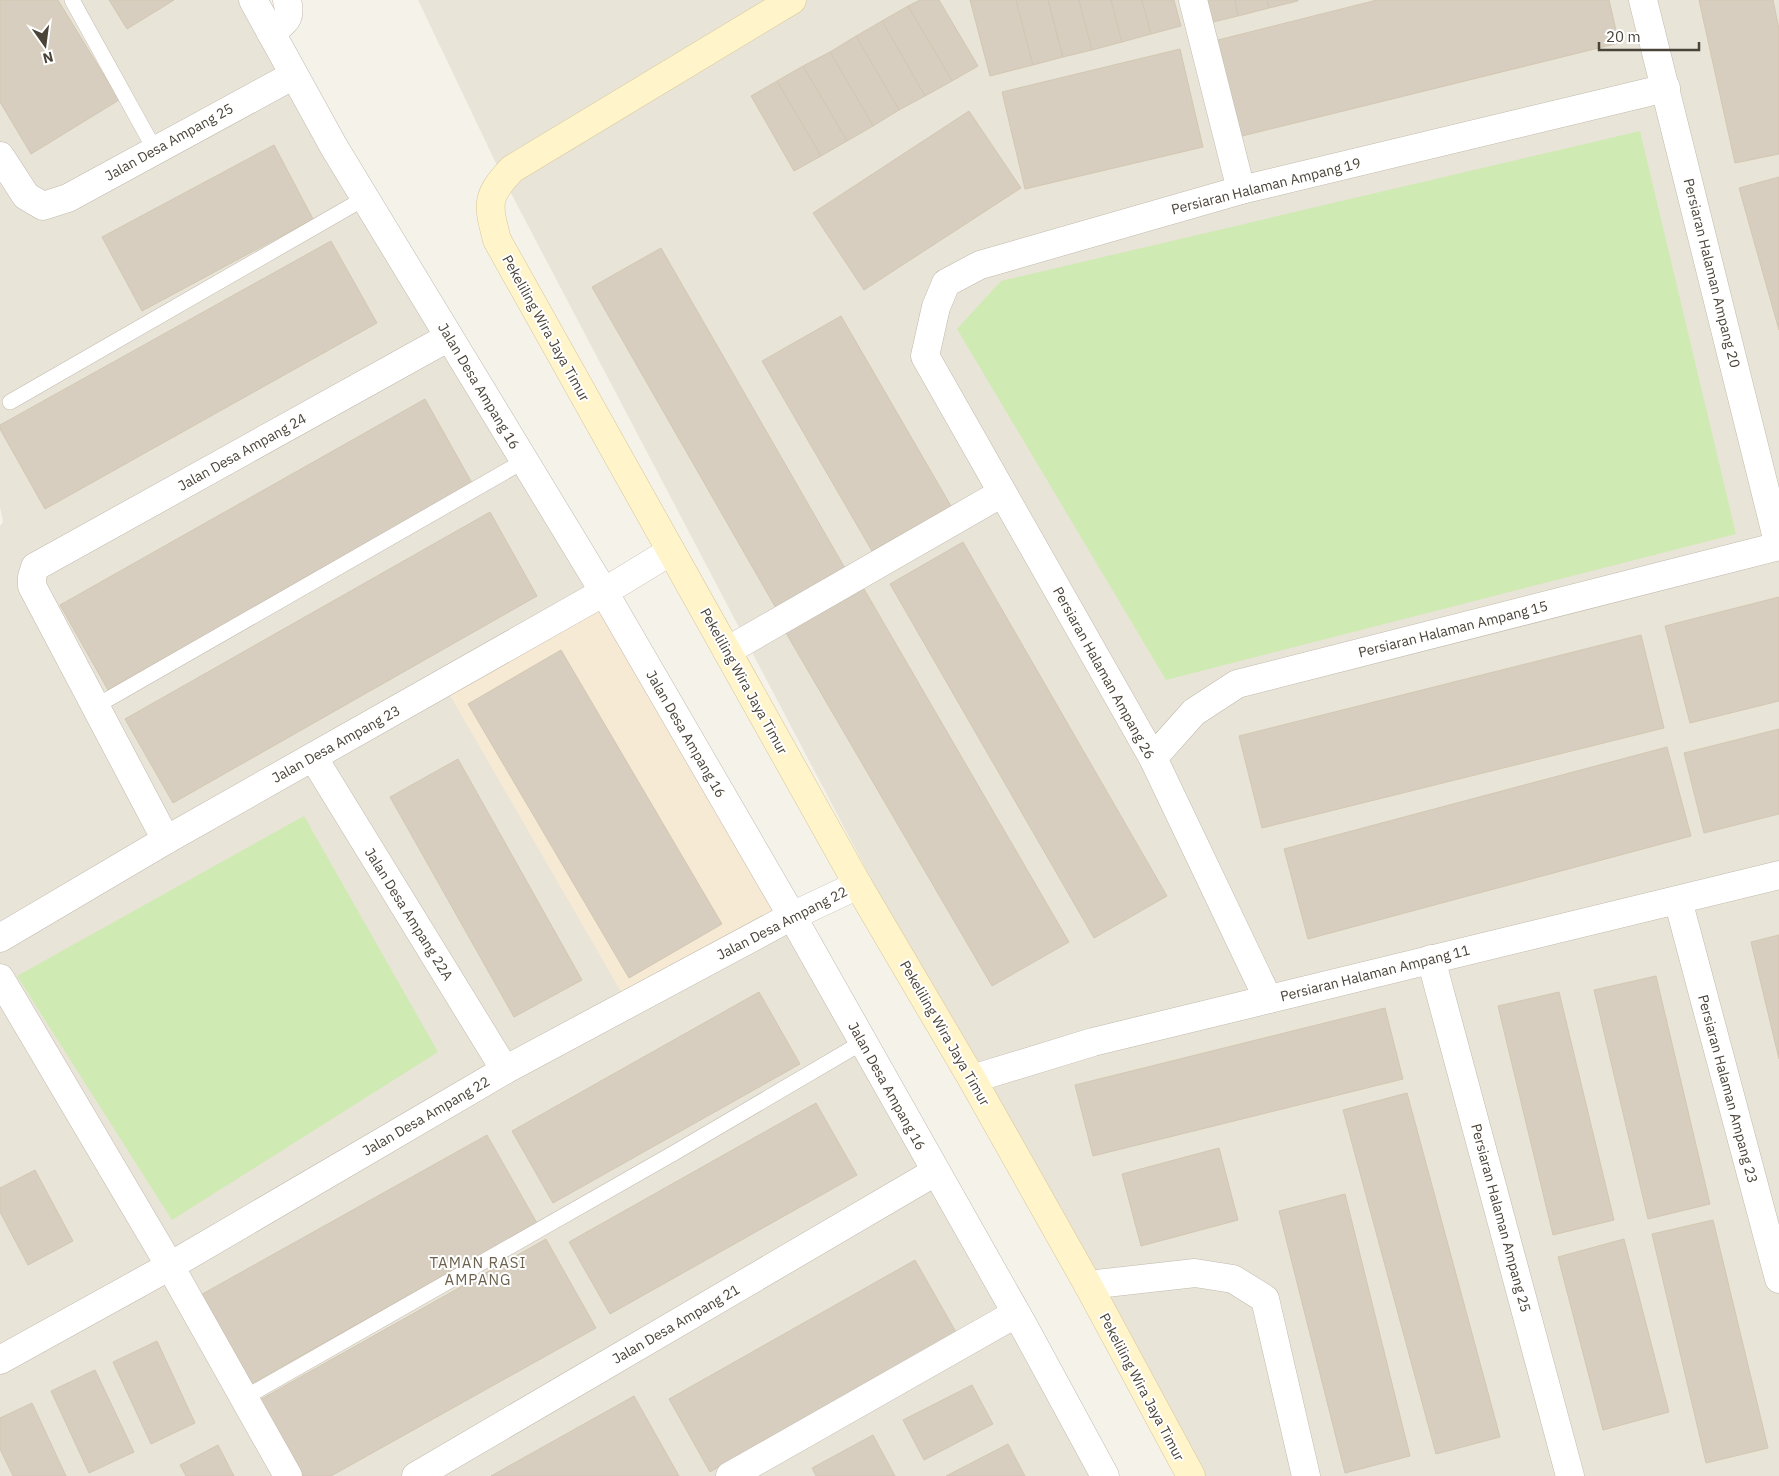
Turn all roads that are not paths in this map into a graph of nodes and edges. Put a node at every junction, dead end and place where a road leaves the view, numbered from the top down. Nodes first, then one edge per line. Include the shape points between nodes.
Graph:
1 (72, 0) edge
2 (253, 0) edge
3 (287, 0) edge
4 (792, 0) edge
5 (1194, 0) edge
6 (1643, 0) edge
7 (271, 33) junction
8 (294, 75) junction
9 (1666, 88) junction
10 (155, 150) junction
11 (0, 156) edge
12 (1240, 190) junction
13 (365, 198) junction
14 (449, 337) junction
15 (924, 356) joint
16 (10, 402) dead end
17 (524, 461) junction
18 (1002, 494) junction
19 (1779, 546) edge
20 (671, 551) junction
21 (604, 592) junction
22 (727, 651) junction
23 (96, 706) junction
24 (313, 757) junction
25 (1153, 758) junction
26 (166, 840) junction
27 (1779, 875) edge
28 (858, 885) junction
29 (1678, 900) junction
30 (792, 916) junction
31 (0, 938) edge
32 (1431, 960) junction
33 (0, 978) edge
34 (1268, 999) junction
35 (863, 1042) junction
36 (505, 1070) junction
37 (972, 1079) junction
38 (935, 1172) junction
39 (170, 1266) junction
40 (1779, 1279) edge
41 (1088, 1285) junction
42 (1015, 1314) junction
43 (0, 1360) edge
44 (244, 1398) junction
45 (1564, 1475) edge
46 (288, 1476) edge
47 (416, 1476) edge
48 (730, 1476) edge
49 (1105, 1476) edge
50 (1190, 1476) edge
51 (1306, 1476) edge

1 - 10 lane
2 - 7 street, Jalan Desa Ampang 16
3 - 7 street via 289,13 286,20
4 - 20 street, Pekeliling Wira Jaya Timur via 512,169 497,185 490,200 498,240
5 - 12 street
6 - 9 street, Persiaran Halaman Ampang 20
7 - 8 street, Jalan Desa Ampang 16
8 - 10 street, Jalan Desa Ampang 25
8 - 13 street, Jalan Desa Ampang 16
9 - 12 street, Persiaran Halaman Ampang 19
9 - 19 street, Persiaran Halaman Ampang 20
10 - 11 street, Jalan Desa Ampang 25 via 68,198 43,206 26,196
12 - 15 street, Persiaran Halaman Ampang 19 via 980,265 946,283 936,306
13 - 14 street, Jalan Desa Ampang 16
13 - 16 lane
14 - 17 street, Jalan Desa Ampang 16
14 - 23 street, Jalan Desa Ampang 24 via 34,567 32,586
15 - 18 street, Persiaran Halaman Ampang 26
17 - 21 street, Jalan Desa Ampang 16
17 - 23 lane
18 - 22 street
18 - 25 street, Persiaran Halaman Ampang 26
19 - 25 street, Persiaran Halaman Ampang 15 via 1237,684 1194,712
20 - 21 street, Jalan Desa Ampang 23
20 - 22 street, Pekeliling Wira Jaya Timur
21 - 24 street, Jalan Desa Ampang 23
21 - 30 street, Jalan Desa Ampang 16
22 - 28 street, Pekeliling Wira Jaya Timur
23 - 26 street
24 - 26 street, Jalan Desa Ampang 23
24 - 36 street, Jalan Desa Ampang 22A
25 - 34 street, Persiaran Halaman Ampang 26
26 - 31 street, Jalan Desa Ampang 23
27 - 29 street, Persiaran Halaman Ampang 11
28 - 30 street, Jalan Desa Ampang 22
28 - 37 street, Pekeliling Wira Jaya Timur
29 - 32 street, Persiaran Halaman Ampang 11
29 - 40 street, Persiaran Halaman Ampang 23
30 - 35 street, Jalan Desa Ampang 16
30 - 36 street, Jalan Desa Ampang 22
32 - 34 street, Persiaran Halaman Ampang 11
32 - 45 street, Persiaran Halaman Ampang 25
33 - 39 street
34 - 37 street, Persiaran Halaman Ampang 11 via 1092,1042
35 - 38 street, Jalan Desa Ampang 16
35 - 44 lane
36 - 39 street, Jalan Desa Ampang 22
37 - 41 street, Pekeliling Wira Jaya Timur
38 - 42 street, Jalan Desa Ampang 16
38 - 47 street, Jalan Desa Ampang 21
39 - 43 street, Jalan Desa Ampang 22
39 - 44 street
41 - 50 street, Pekeliling Wira Jaya Timur
41 - 51 street via 1195,1273 1233,1279 1264,1299
42 - 48 street
42 - 49 street, Jalan Desa Ampang 16
44 - 46 street

